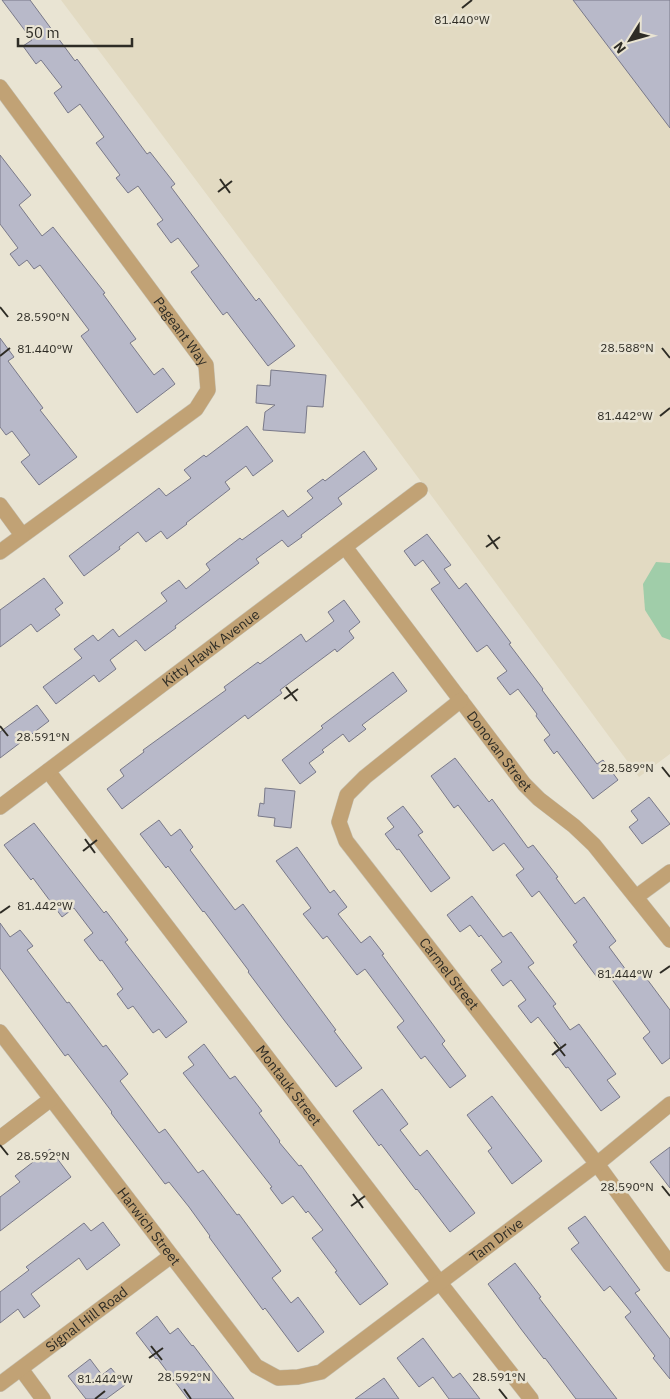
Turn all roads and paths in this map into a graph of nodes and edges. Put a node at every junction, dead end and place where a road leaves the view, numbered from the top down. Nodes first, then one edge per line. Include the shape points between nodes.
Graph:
1 (0, 87) edge
2 (420, 490) dead end
3 (0, 505) edge
4 (22, 535) junction
5 (345, 547) junction
6 (0, 552) edge
7 (461, 700) junction
8 (48, 771) junction
9 (0, 807) edge
10 (670, 872) edge
11 (636, 897) junction
12 (670, 940) edge
13 (0, 1032) edge
14 (51, 1098) junction
15 (670, 1104) edge
16 (0, 1138) edge
17 (597, 1164) junction
18 (172, 1256) junction
19 (670, 1264) edge
20 (440, 1283) junction
21 (20, 1369) junction
22 (321, 1372) joint
23 (0, 1384) edge
24 (43, 1399) edge
25 (531, 1399) edge

1 - 4 street, Pageant Way via 206,366 208,390 196,409
2 - 5 street, Kitty Hawk Avenue
3 - 4 street
4 - 6 street, Pageant Way
5 - 7 street, Donovan Street
5 - 8 street, Kitty Hawk Avenue
7 - 11 street, Donovan Street via 524,784 594,846
7 - 17 street, Carmel Street via 365,777 347,795 339,822 346,841
8 - 9 street, Kitty Hawk Avenue
8 - 20 street, Montauk Street
10 - 11 street
11 - 12 street, Donovan Street
13 - 14 street, Harwich Street
14 - 16 street
14 - 18 street, Harwich Street
15 - 17 street, Tam Drive
17 - 19 street, Carmel Street
17 - 20 street, Tam Drive
18 - 21 street, Signal Hill Road
18 - 22 street, Harwich Street via 256,1366 278,1378
20 - 22 street, Tam Drive
20 - 25 street, Montauk Street
21 - 23 street, Signal Hill Road
21 - 24 street

